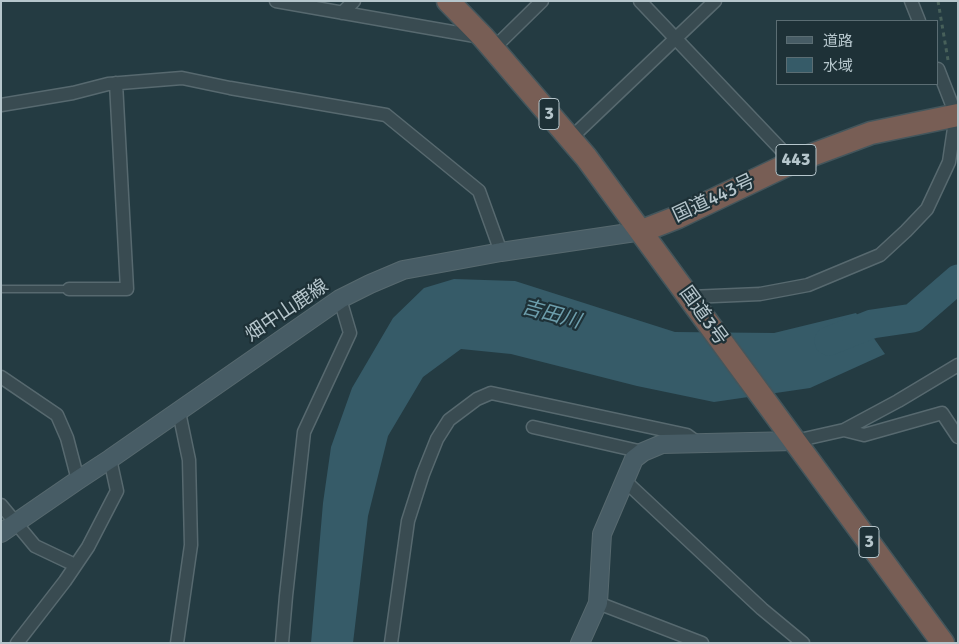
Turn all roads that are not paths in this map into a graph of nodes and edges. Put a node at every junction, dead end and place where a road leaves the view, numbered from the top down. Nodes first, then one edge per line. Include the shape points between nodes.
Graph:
1 (276, 1) edge
2 (354, 1) edge
3 (448, 1) edge
4 (542, 1) edge
5 (640, 1) edge
6 (715, 1) edge
7 (911, 1) edge
8 (342, 13) junction
9 (919, 20) edge
10 (676, 39) junction
11 (488, 43) junction
12 (939, 71) edge
13 (116, 83) junction
14 (1, 105) edge
15 (957, 115) edge
16 (570, 138) junction
17 (793, 162) junction
18 (642, 231) junction
19 (501, 252) junction
20 (1, 289) edge
21 (69, 289) joint
22 (690, 297) junction
23 (340, 299) junction
24 (958, 365) edge
25 (1, 377) edge
26 (179, 412) junction
27 (533, 427) dead end
28 (844, 430) junction
29 (958, 437) edge
30 (795, 441) junction
31 (698, 443) junction
32 (643, 452) junction
33 (110, 460) junction
34 (78, 480) junction
35 (624, 480) junction
36 (1, 505) edge
37 (16, 523) junction
38 (1, 533) edge
39 (75, 566) junction
40 (598, 603) junction
41 (16, 643) edge
42 (177, 643) edge
43 (282, 643) edge
44 (392, 643) edge
45 (580, 643) edge
46 (702, 643) edge
47 (803, 643) edge
48 (943, 643) edge

1 - 8 street
2 - 8 street
3 - 11 highway, 国道3号 / 3
4 - 11 street
5 - 10 street
6 - 10 street
7 - 9 street
8 - 11 street
10 - 16 street
10 - 17 street
11 - 16 highway, 国道3号 / 3
12 - 15 street
13 - 14 street
13 - 19 street via 182,78 386,115 479,190
13 - 21 street via 127,289
15 - 17 highway, 国道443号 / 443 via 871,133
15 - 22 street via 949,162 926,209 880,255 808,285 760,294
16 - 18 highway, 国道3号 / 3
17 - 18 highway, 国道443号 / 443
18 - 19 main road, 畑中山鹿線
18 - 22 highway, 国道3号 / 3
19 - 23 main road, 畑中山鹿線 via 403,270
20 - 21 lane
22 - 30 highway, 国道3号 / 3
23 - 26 main road, 畑中山鹿線
23 - 43 street via 350,333 304,432
24 - 28 street
25 - 34 street via 56,415 67,438
26 - 33 main road, 畑中山鹿線
26 - 42 street via 189,460 191,545
27 - 32 street
28 - 29 street via 864,435 942,413
28 - 30 street
30 - 31 main road
30 - 48 highway, 国道3号 / 3
31 - 32 main road via 662,444
31 - 44 street via 687,435 491,393 477,399 449,420 437,439 423,474 408,521
32 - 35 main road via 634,459
33 - 34 main road, 畑中山鹿線
33 - 39 street via 117,491
34 - 37 main road, 畑中山鹿線
35 - 40 main road via 602,534
35 - 47 street
36 - 37 street
37 - 38 main road, 畑中山鹿線
37 - 39 street via 35,546
39 - 41 street
40 - 45 main road
40 - 46 street

